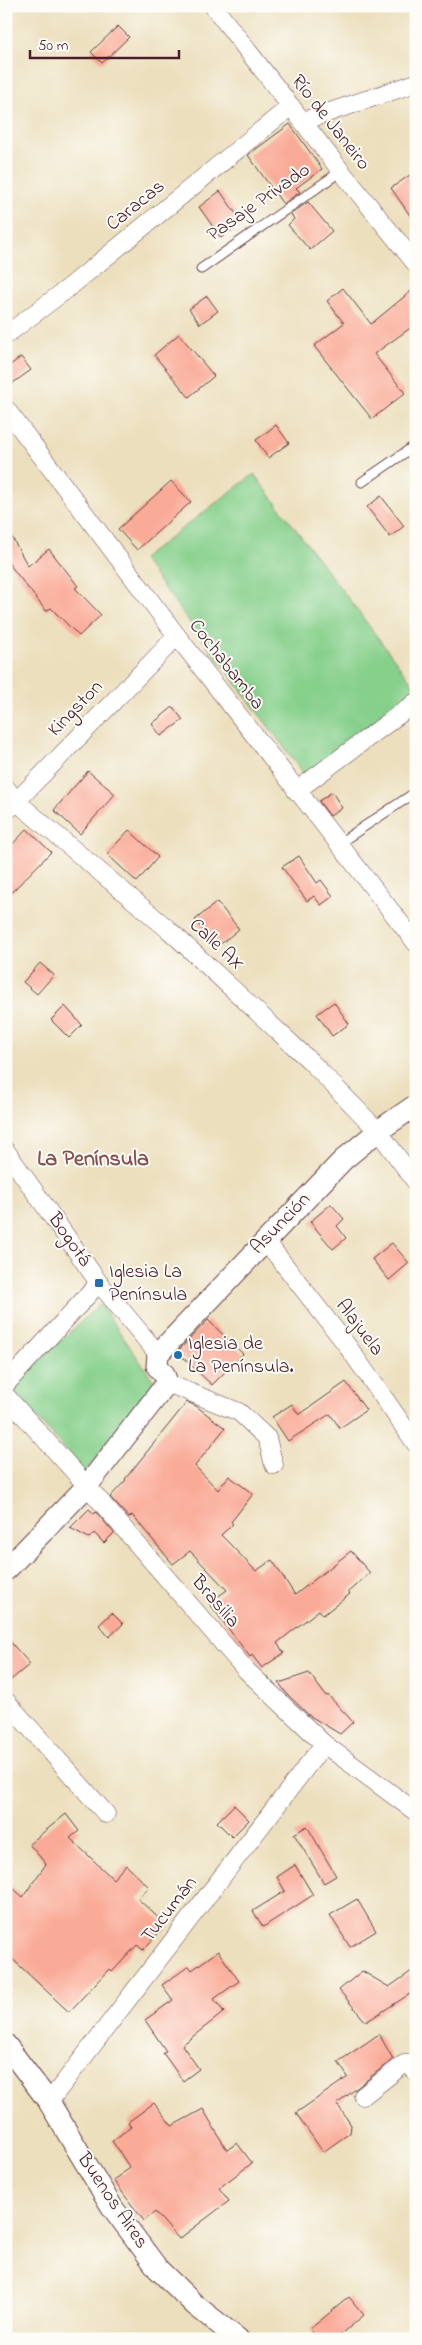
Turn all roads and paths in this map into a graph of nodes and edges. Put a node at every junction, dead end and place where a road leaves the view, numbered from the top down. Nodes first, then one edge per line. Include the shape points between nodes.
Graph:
1 (213, 6) edge
2 (416, 83) edge
3 (291, 106) junction
4 (303, 121) junction
5 (341, 171) junction
6 (416, 264) edge
7 (201, 269) dead end
8 (6, 335) edge
9 (6, 409) edge
10 (416, 445) edge
11 (362, 482) dead end
12 (177, 636) junction
13 (416, 702) edge
14 (296, 791) junction
15 (416, 792) edge
16 (10, 801) edge
17 (338, 844) junction
18 (416, 943) edge
19 (416, 1105) edge
20 (378, 1130) junction
21 (6, 1151) edge
22 (416, 1182) edge
23 (265, 1240) junction
24 (99, 1282) junction
25 (158, 1354) junction
26 (167, 1383) junction
27 (6, 1384) edge
28 (6, 1396) edge
29 (416, 1444) edge
30 (274, 1465) dead end
31 (87, 1486) junction
32 (6, 1570) edge
33 (6, 1701) edge
34 (324, 1744) junction
35 (416, 1812) edge
36 (106, 1814) dead end
37 (6, 2045) edge
38 (416, 2072) edge
39 (363, 2096) dead end
40 (49, 2102) junction
41 (238, 2339) edge

1 - 3 street, Río de Janeiro
2 - 4 street
3 - 4 street, Río de Janeiro
3 - 8 street, Caracas via 67,290
4 - 5 street, Río de Janeiro
5 - 6 street, Río de Janeiro
5 - 7 lane, Pasaje Privado
9 - 12 street, Cochabamba
10 - 11 lane
12 - 14 street, Cochabamba
12 - 16 street, Kingston
13 - 14 street
14 - 17 street, Cochabamba
15 - 17 lane
16 - 20 street, Calle AX via 169,930 310,1061
17 - 18 street, Cochabamba
19 - 20 street, Asunción
20 - 22 street, Calle AX
20 - 23 street, Asunción via 342,1160
21 - 24 street, Bogotá
23 - 25 street, Asunción
23 - 29 street, Alajuela via 346,1344
24 - 25 street, Bogotá
24 - 27 street
25 - 26 street, Bogotá via 157,1366
26 - 30 street via 239,1412 267,1438
26 - 31 street
28 - 31 street, Brasilia
31 - 32 street
31 - 34 street, Brasilia via 246,1670
33 - 36 street
34 - 35 street, Brasilia
34 - 40 street, Tucumán
37 - 40 street, Buenos Aires
38 - 39 street via 409,2064 404,2064
40 - 41 street, Buenos Aires via 112,2207 158,2269 195,2305

